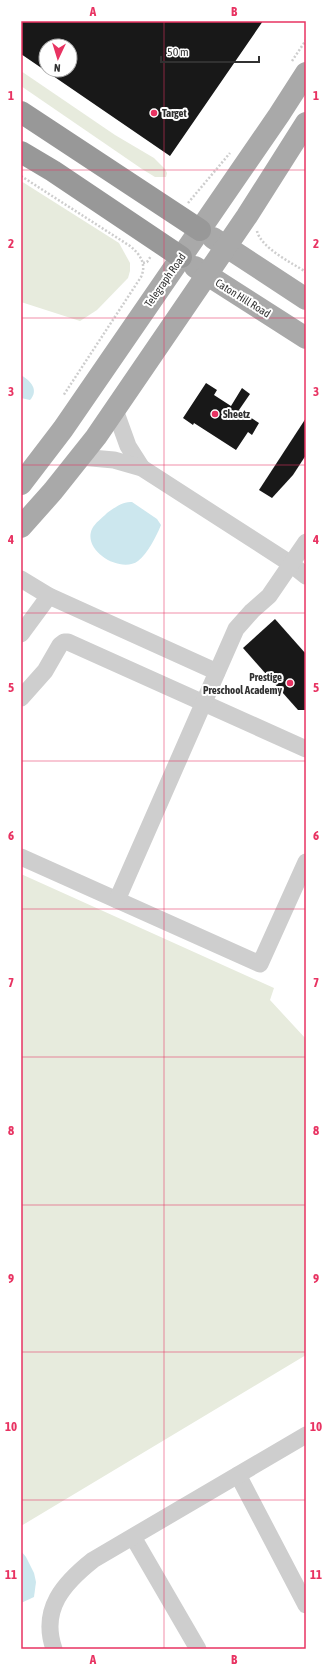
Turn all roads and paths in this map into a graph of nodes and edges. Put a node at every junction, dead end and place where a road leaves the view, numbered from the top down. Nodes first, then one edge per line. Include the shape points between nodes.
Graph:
1 (306, 40) edge
2 (298, 69) edge
3 (21, 112) edge
4 (306, 123) edge
5 (234, 149) dead end
6 (21, 152) edge
7 (21, 176) edge
8 (199, 190) junction
9 (202, 193) dead end
10 (188, 203) dead end
11 (258, 226) dead end
12 (200, 230) junction
13 (226, 247) junction
14 (181, 257) junction
15 (147, 262) dead end
16 (143, 263) junction
17 (306, 272) edge
18 (207, 275) junction
19 (306, 299) edge
20 (306, 338) edge
21 (62, 398) dead end
22 (115, 410) junction
23 (80, 458) junction
24 (28, 466) edge
25 (142, 468) junction
26 (21, 484) edge
27 (21, 527) edge
28 (306, 542) edge
29 (291, 564) junction
30 (306, 576) edge
31 (21, 579) edge
32 (49, 596) junction
33 (21, 634) edge
34 (217, 672) junction
35 (21, 698) edge
36 (204, 703) junction
37 (306, 749) edge
38 (21, 857) edge
39 (306, 862) edge
40 (117, 900) junction
41 (306, 1435) edge
42 (238, 1475) junction
43 (133, 1537) junction
44 (306, 1605) edge
45 (54, 1649) edge
46 (198, 1649) edge

1 - 2 path
2 - 12 main road, Telegraph Road via 279,115
3 - 12 highway
4 - 13 main road
5 - 8 path
6 - 14 highway
7 - 16 path via 130,246 139,254
8 - 9 path
8 - 10 path
11 - 17 path via 260,238 265,245
12 - 13 main road
12 - 14 main road, Telegraph Road
13 - 18 main road
13 - 19 main road
14 - 18 main road, Caton Hill Road
14 - 24 main road, Telegraph Road via 63,429
15 - 16 path
16 - 21 path via 141,277
18 - 20 main road, Caton Hill Road
18 - 22 main road
22 - 23 main road
22 - 25 street via 126,442
23 - 25 street via 114,460
23 - 27 main road
24 - 26 main road, Telegraph Road
25 - 29 street
28 - 29 street
29 - 30 street
29 - 34 street via 269,596 236,629
31 - 32 street
32 - 33 street
32 - 34 street
34 - 36 street
35 - 36 street via 45,671 64,642 76,645
36 - 37 street
36 - 40 street
38 - 40 street
39 - 40 street via 260,964
41 - 42 street
42 - 43 street
42 - 44 street
43 - 45 street via 93,1560 77,1572 61,1590 51,1618 50,1632
43 - 46 street

